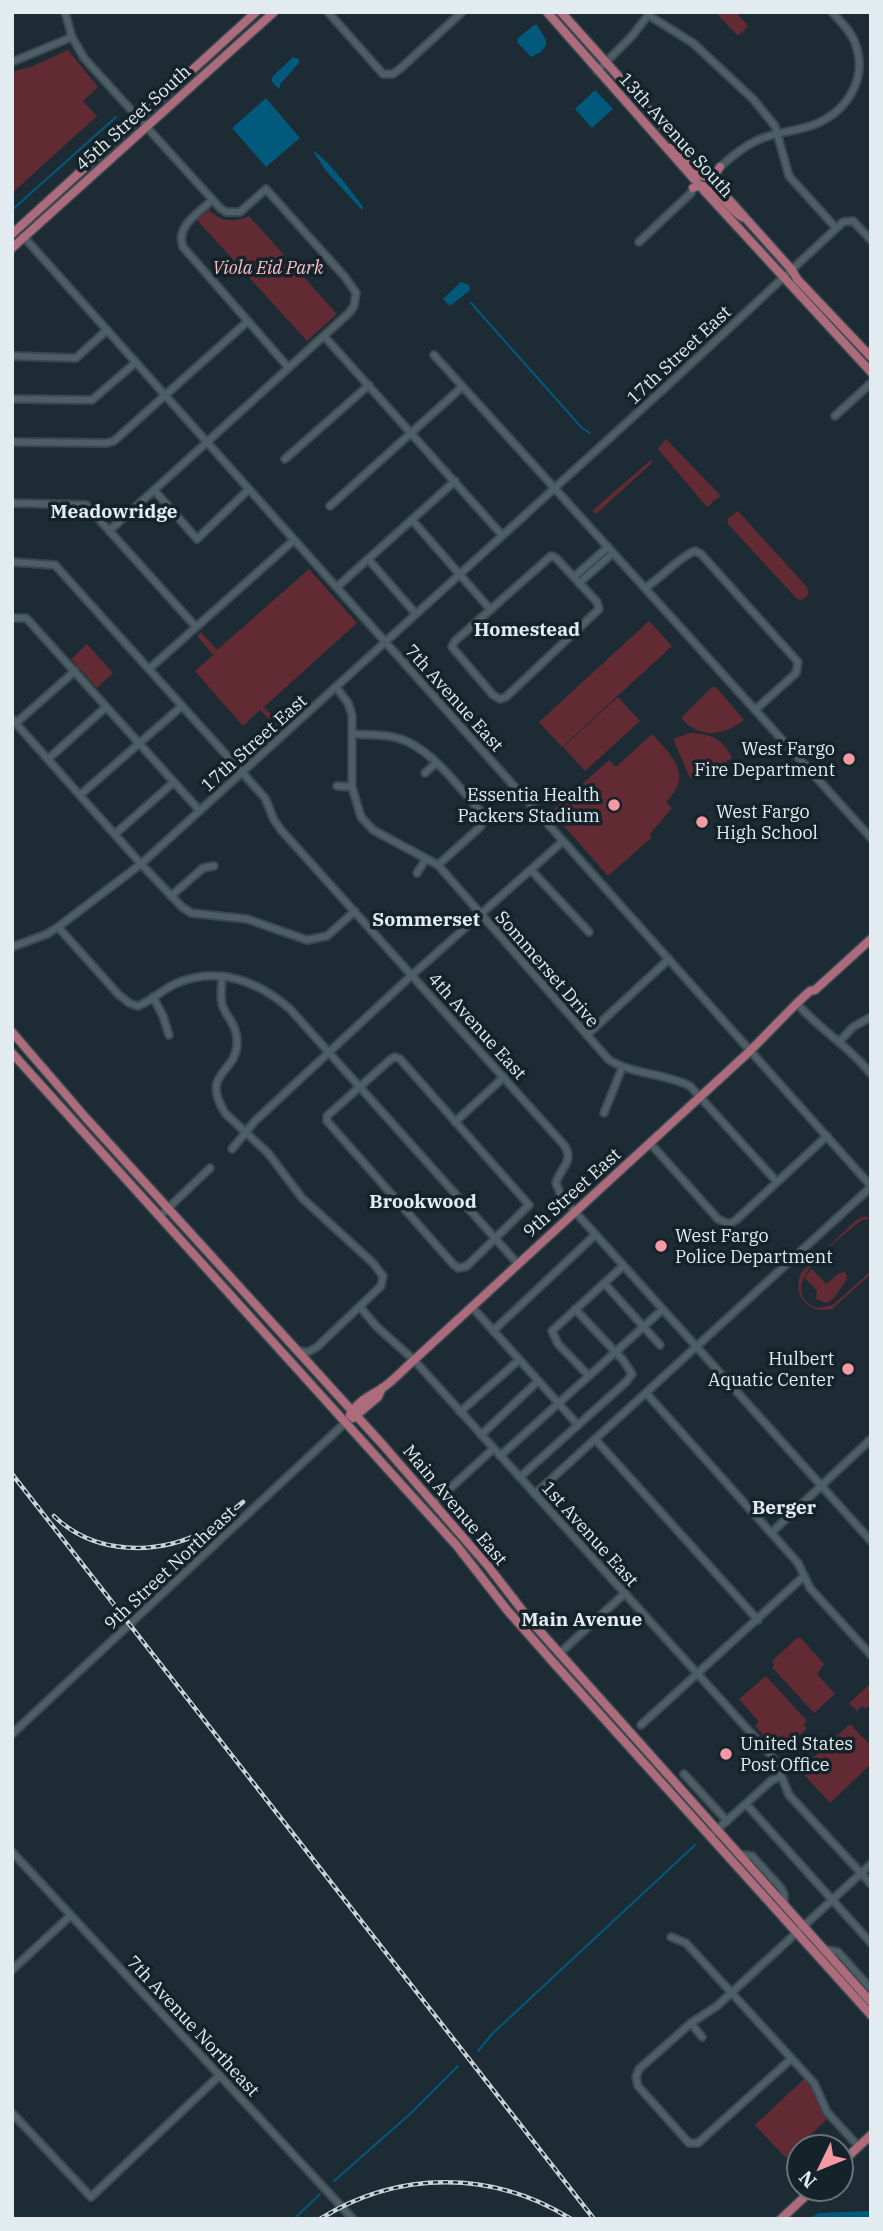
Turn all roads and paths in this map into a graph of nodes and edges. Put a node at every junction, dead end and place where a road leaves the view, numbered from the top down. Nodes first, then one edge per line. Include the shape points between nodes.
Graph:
1 (65, 12) edge
2 (256, 12) edge
3 (274, 12) edge
4 (328, 12) edge
5 (462, 12) edge
6 (547, 12) edge
7 (561, 12) edge
8 (832, 12) edge
9 (649, 14) edge
10 (72, 37) junction
11 (217, 49) junction
12 (225, 57) junction
13 (12, 62) edge
14 (606, 62) junction
15 (597, 71) junction
16 (183, 95) junction
17 (139, 120) junction
18 (146, 128) junction
19 (777, 133) junction
20 (660, 141) junction
21 (700, 167) junction
22 (720, 167) junction
23 (713, 176) junction
24 (695, 189) junction
25 (212, 201) junction
26 (748, 220) junction
27 (836, 228) junction
28 (15, 231) edge
29 (24, 237) junction
30 (871, 240) edge
31 (639, 242) dead end
32 (12, 247) edge
33 (792, 270) junction
34 (783, 278) junction
35 (248, 321) junction
36 (107, 330) junction
37 (324, 335) junction
38 (434, 355) dead end
39 (12, 356) edge
40 (871, 357) edge
41 (135, 363) junction
42 (288, 368) junction
43 (871, 372) edge
44 (871, 383) edge
45 (369, 385) junction
46 (462, 387) junction
47 (164, 396) junction
48 (12, 399) edge
49 (835, 416) dead end
50 (411, 433) junction
51 (12, 442) edge
52 (205, 442) junction
53 (285, 459) dead end
54 (455, 481) junction
55 (553, 488) junction
56 (154, 490) junction
57 (248, 490) junction
58 (12, 503) edge
59 (330, 506) dead end
60 (412, 520) junction
61 (109, 531) junction
62 (502, 535) junction
63 (294, 540) junction
64 (610, 550) junction
65 (368, 559) junction
66 (12, 562) edge
67 (458, 574) junction
68 (574, 577) junction
69 (579, 583) junction
70 (337, 587) junction
71 (645, 588) junction
72 (490, 609) junction
73 (416, 614) junction
74 (12, 618) edge
75 (195, 627) junction
76 (384, 642) junction
77 (149, 669) junction
78 (75, 671) junction
79 (337, 687) junction
80 (182, 706) junction
81 (106, 707) junction
82 (755, 710) junction
83 (14, 721) edge
84 (354, 734) junction
85 (139, 744) junction
86 (48, 759) junction
87 (436, 763) junction
88 (242, 773) junction
89 (425, 773) dead end
90 (174, 782) junction
91 (337, 786) dead end
92 (352, 787) junction
93 (80, 795) junction
94 (200, 811) junction
95 (115, 835) junction
96 (871, 838) edge
97 (562, 842) junction
98 (426, 859) junction
99 (141, 864) junction
100 (438, 865) junction
101 (214, 866) dead end
102 (531, 870) junction
103 (417, 873) dead end
104 (171, 896) junction
105 (355, 911) junction
106 (480, 914) junction
107 (58, 926) junction
108 (589, 932) dead end
109 (871, 939) edge
110 (12, 947) edge
111 (670, 959) junction
112 (412, 975) junction
113 (222, 976) junction
114 (815, 990) junction
115 (153, 998) junction
116 (800, 1007) junction
117 (871, 1017) edge
118 (782, 1020) junction
119 (12, 1031) edge
120 (169, 1035) dead end
121 (587, 1035) junction
122 (839, 1042) junction
123 (751, 1051) junction
124 (329, 1052) junction
125 (12, 1053) edge
126 (622, 1068) junction
127 (871, 1074) edge
128 (504, 1077) junction
129 (360, 1087) junction
130 (700, 1096) junction
131 (604, 1113) dead end
132 (455, 1122) junction
133 (247, 1133) junction
134 (827, 1136) junction
135 (650, 1143) junction
136 (232, 1149) dead end
137 (210, 1168) dead end
138 (777, 1182) junction
139 (871, 1186) edge
140 (169, 1207) junction
141 (574, 1211) junction
142 (160, 1216) junction
143 (595, 1236) junction
144 (496, 1240) junction
145 (518, 1264) junction
146 (623, 1266) junction
147 (604, 1283) junction
148 (360, 1307) junction
149 (472, 1307) junction
150 (575, 1309) junction
151 (662, 1310) junction
152 (643, 1327) junction
153 (493, 1331) junction
154 (660, 1345) dead end
155 (697, 1348) junction
156 (298, 1351) junction
157 (615, 1352) junction
158 (414, 1360) junction
159 (519, 1360) junction
160 (589, 1376) junction
161 (537, 1382) junction
162 (647, 1394) junction
163 (558, 1404) junction
164 (460, 1412) junction
165 (355, 1413) junction
166 (346, 1422) junction
167 (578, 1425) junction
168 (481, 1434) junction
169 (595, 1439) junction
170 (871, 1439) edge
171 (493, 1449) junction
172 (500, 1455) junction
173 (391, 1472) junction
174 (520, 1478) junction
175 (821, 1486) junction
176 (535, 1494) junction
177 (433, 1504) junction
178 (771, 1533) junction
179 (869, 1535) edge
180 (804, 1576) junction
181 (625, 1593) junction
182 (515, 1619) junction
183 (758, 1620) junction
184 (560, 1653) junction
185 (871, 1656) edge
186 (697, 1674) junction
187 (641, 1725) dead end
188 (12, 1734) edge
189 (684, 1774) dead end
190 (780, 1777) junction
191 (746, 1804) junction
192 (727, 1821) junction
193 (713, 1834) junction
194 (12, 1852) edge
195 (871, 1864) edge
196 (861, 1873) junction
197 (871, 1884) edge
198 (832, 1899) junction
199 (70, 1916) junction
200 (800, 1930) junction
201 (671, 1937) dead end
202 (871, 1943) edge
203 (822, 1949) junction
204 (12, 1970) edge
205 (871, 1989) edge
206 (731, 1993) junction
207 (871, 2002) edge
208 (871, 2015) edge
209 (691, 2023) junction
210 (702, 2037) dead end
211 (791, 2059) junction
212 (219, 2075) junction
213 (12, 2113) edge
214 (871, 2135) edge
215 (859, 2147) junction
216 (855, 2151) edge
217 (798, 2203) edge
218 (353, 2219) edge
219 (781, 2219) edge

1 - 10 street
2 - 11 main road, 45th Street South
2 - 12 main road via 225,48
3 - 12 main road, 45th Street South
4 - 5 street via 383,74 393,74
6 - 15 main road, 13th Avenue South
7 - 14 main road, 13th Avenue South
8 - 19 street via 855,43 859,65 850,99 816,125
9 - 14 street
9 - 19 street via 730,75 764,111
10 - 13 street
10 - 17 street via 84,58
11 - 16 main road via 215,61
11 - 17 main road, 45th Street South
12 - 16 main road, 45th Street South
14 - 15 street
14 - 21 main road, 13th Avenue South
15 - 20 main road, 13th Avenue South
16 - 18 main road, 45th Street South
17 - 18 street
17 - 28 main road, 45th Street South
18 - 25 street
18 - 29 main road, 45th Street South
19 - 22 street via 755,141
19 - 27 street via 789,176
20 - 23 main road via 698,174
20 - 24 main road, 13th Avenue South via 690,174
21 - 22 main road via 709,171
21 - 23 main road, 13th Avenue South
22 - 23 main road
23 - 26 main road, 13th Avenue South
24 - 26 main road via 709,187 733,212
24 - 31 street
24 - 34 main road, 13th Avenue South via 709,196
25 - 35 street via 183,228 181,242
25 - 37 street via 226,212 240,212 266,189 345,277 356,300 352,310
26 - 33 main road, 13th Avenue South
27 - 30 street via 850,220
27 - 33 street, 17th Street East
28 - 29 street, 7th Avenue East
29 - 32 main road, 45th Street South
29 - 36 street, 7th Avenue East
33 - 34 street, 17th Street East
33 - 40 main road, 13th Avenue South
34 - 43 main road, 13th Avenue South
34 - 55 street, 17th Street East
35 - 42 street
35 - 47 street
36 - 39 street via 76,358
36 - 41 street, 7th Avenue East
37 - 42 street
37 - 45 street
38 - 46 street
41 - 47 street, 7th Avenue East
41 - 48 street via 92,400
42 - 52 street
44 - 49 street
45 - 50 street
45 - 53 street
46 - 50 street
46 - 55 street
47 - 51 street via 114,441
47 - 52 street, 7th Avenue East
50 - 54 street
50 - 59 street
52 - 56 street
52 - 57 street, 7th Avenue East
54 - 60 street
54 - 62 street
55 - 62 street, 17th Street East
55 - 64 street
56 - 57 street via 197,539
56 - 61 street
57 - 63 street, 7th Avenue East
58 - 61 street via 86,505
60 - 65 street
60 - 67 street
61 - 75 street
62 - 67 street, 17th Street East
63 - 70 street, 7th Avenue East
63 - 75 street
64 - 68 street
64 - 69 street
64 - 71 street
65 - 70 street
65 - 73 street
66 - 77 street, 4th Avenue East via 55,565
67 - 72 street
67 - 73 street, 17th Street East
68 - 69 street
68 - 72 street via 551,556
69 - 72 street via 599,609 500,699 452,647
70 - 76 street, 7th Avenue East
71 - 82 street
71 - 82 street via 697,552 795,658 796,673
73 - 76 street, 17th Street East
74 - 78 street via 29,621
75 - 77 street
76 - 79 street, 17th Street East
76 - 97 street, 7th Avenue East
77 - 80 street, 4th Avenue East
78 - 81 street
78 - 83 street
79 - 84 street, Sommerset Drive via 348,703
79 - 88 street, 17th Street East
80 - 85 street
80 - 88 street, 4th Avenue East
81 - 85 street
81 - 86 street
82 - 96 street
83 - 86 street
84 - 87 street via 410,742
84 - 92 street, Sommerset Drive
85 - 90 street
85 - 93 street
86 - 93 street
87 - 89 street
87 - 100 street via 484,820
88 - 94 street, 17th Street East
88 - 105 street, 4th Avenue East via 265,798 282,831
90 - 94 street
90 - 95 street
91 - 92 street
92 - 98 street, Sommerset Drive via 361,817 373,830
93 - 95 street
94 - 99 street, 17th Street East
95 - 99 street
97 - 102 street
97 - 111 street, 7th Avenue East
98 - 100 street, Sommerset Drive
98 - 103 street
99 - 104 street
99 - 107 street, 17th Street East
100 - 106 street, Sommerset Drive
101 - 104 street via 203,868
102 - 106 street
102 - 108 street
104 - 105 street via 199,915 247,919 307,940 327,936
105 - 112 street, 4th Avenue East
106 - 112 street
106 - 121 street, Sommerset Drive
107 - 110 street, 17th Street East
107 - 115 street via 129,1003 138,1006
109 - 114 main road, 9th Street East
111 - 121 street
111 - 123 street, 7th Avenue East
112 - 124 street
112 - 128 street, 4th Avenue East
113 - 115 street via 193,978
113 - 124 street via 246,981 276,996
113 - 133 street via 222,1005 235,1028 237,1046 218,1077 216,1091 225,1113
114 - 116 main road, 9th Street East
114 - 118 main road, 9th Street East
115 - 120 street
116 - 118 main road, 9th Street East
116 - 122 street
117 - 122 street
118 - 123 main road, 9th Street East
119 - 140 main road, Main Avenue East
121 - 126 street, Sommerset Drive
122 - 127 street
123 - 130 main road, 9th Street East
123 - 134 street, 7th Avenue East
124 - 129 street
124 - 133 street
125 - 142 main road, Main Avenue East
126 - 130 street, Sommerset Drive via 678,1080
126 - 131 street
128 - 132 street
128 - 141 street, 4th Avenue East via 568,1150 569,1160 556,1183
129 - 132 street via 396,1058
129 - 144 street
129 - 144 street via 327,1116 336,1132 458,1268 467,1266
130 - 135 main road, 9th Street East
130 - 138 street, Sommerset Drive
132 - 144 street via 528,1202 528,1209
133 - 136 street
133 - 148 street via 276,1161 302,1198 381,1272 383,1281
134 - 138 street
134 - 139 street, 7th Avenue East
135 - 138 street via 718,1219 729,1224
135 - 141 main road, 9th Street East
137 - 140 street
139 - 155 street
140 - 142 street
140 - 156 main road, Main Avenue East
141 - 143 street, 4th Avenue East
141 - 145 main road, 9th Street East
142 - 166 main road, Main Avenue East
143 - 146 street, 4th Avenue East
143 - 153 street
144 - 145 street
145 - 149 main road, 9th Street East
146 - 147 street
146 - 151 street, 4th Avenue East
147 - 150 street
147 - 152 street
148 - 156 street via 311,1351
148 - 158 street, 1st Avenue East
149 - 153 street
149 - 158 main road, 9th Street East
150 - 157 street
150 - 160 street via 552,1332
151 - 152 street
151 - 155 street, 4th Avenue East
152 - 154 street
152 - 157 street
153 - 159 street
155 - 162 street
155 - 175 street, 4th Avenue East
156 - 165 main road, Main Avenue East
157 - 160 street
157 - 167 street via 632,1374
158 - 164 street, 1st Avenue East
158 - 165 main road, 9th Street East
159 - 161 street
159 - 164 street
160 - 163 street
161 - 163 street
161 - 168 street
162 - 169 street
162 - 178 street
163 - 167 street
163 - 172 street
164 - 168 street, 1st Avenue East
165 - 166 main road, 9th Street East
165 - 177 main road, Main Avenue East
166 - 173 main road, Main Avenue East
166 - 188 street, 9th Street Northeast
167 - 174 street
168 - 171 street, 1st Avenue East
169 - 176 street
169 - 183 street
170 - 175 street
171 - 172 street, 1st Avenue East
171 - 177 street
172 - 174 street, 1st Avenue East
173 - 177 main road via 425,1504
173 - 182 main road, Main Avenue East
174 - 176 street, 1st Avenue East
175 - 178 street
175 - 179 street, 4th Avenue East
176 - 181 street, 1st Avenue East
177 - 184 main road, Main Avenue East
178 - 180 street
180 - 183 street
180 - 185 street
181 - 184 street
181 - 186 street, 1st Avenue East
182 - 184 main road via 550,1651
182 - 193 main road, Main Avenue East
183 - 186 street
184 - 193 main road, Main Avenue East
186 - 187 street
186 - 190 street, 1st Avenue East via 770,1754
189 - 192 street
190 - 191 street
190 - 196 street, 1st Avenue East via 789,1795
191 - 192 street
191 - 198 street
192 - 193 street
193 - 200 main road, Main Avenue East
193 - 200 main road, Main Avenue East via 737,1854
194 - 199 street, 7th Avenue Northeast
195 - 196 street
196 - 197 street, 1st Avenue East
196 - 198 street
198 - 200 street
198 - 202 street
199 - 204 street
199 - 212 street, 7th Avenue Northeast
200 - 203 main road, Main Avenue East
200 - 206 street
200 - 208 main road, Main Avenue East
201 - 206 street via 687,1943
203 - 205 street via 838,1952
203 - 207 main road, Main Avenue East
206 - 209 street
206 - 211 street
209 - 210 street
209 - 211 street via 639,2069 636,2077 638,2086 689,2143 694,2144
211 - 215 street via 814,2083 827,2112
212 - 213 street via 91,2197
212 - 218 street, 7th Avenue Northeast
214 - 215 main road
215 - 216 main road
217 - 219 main road

